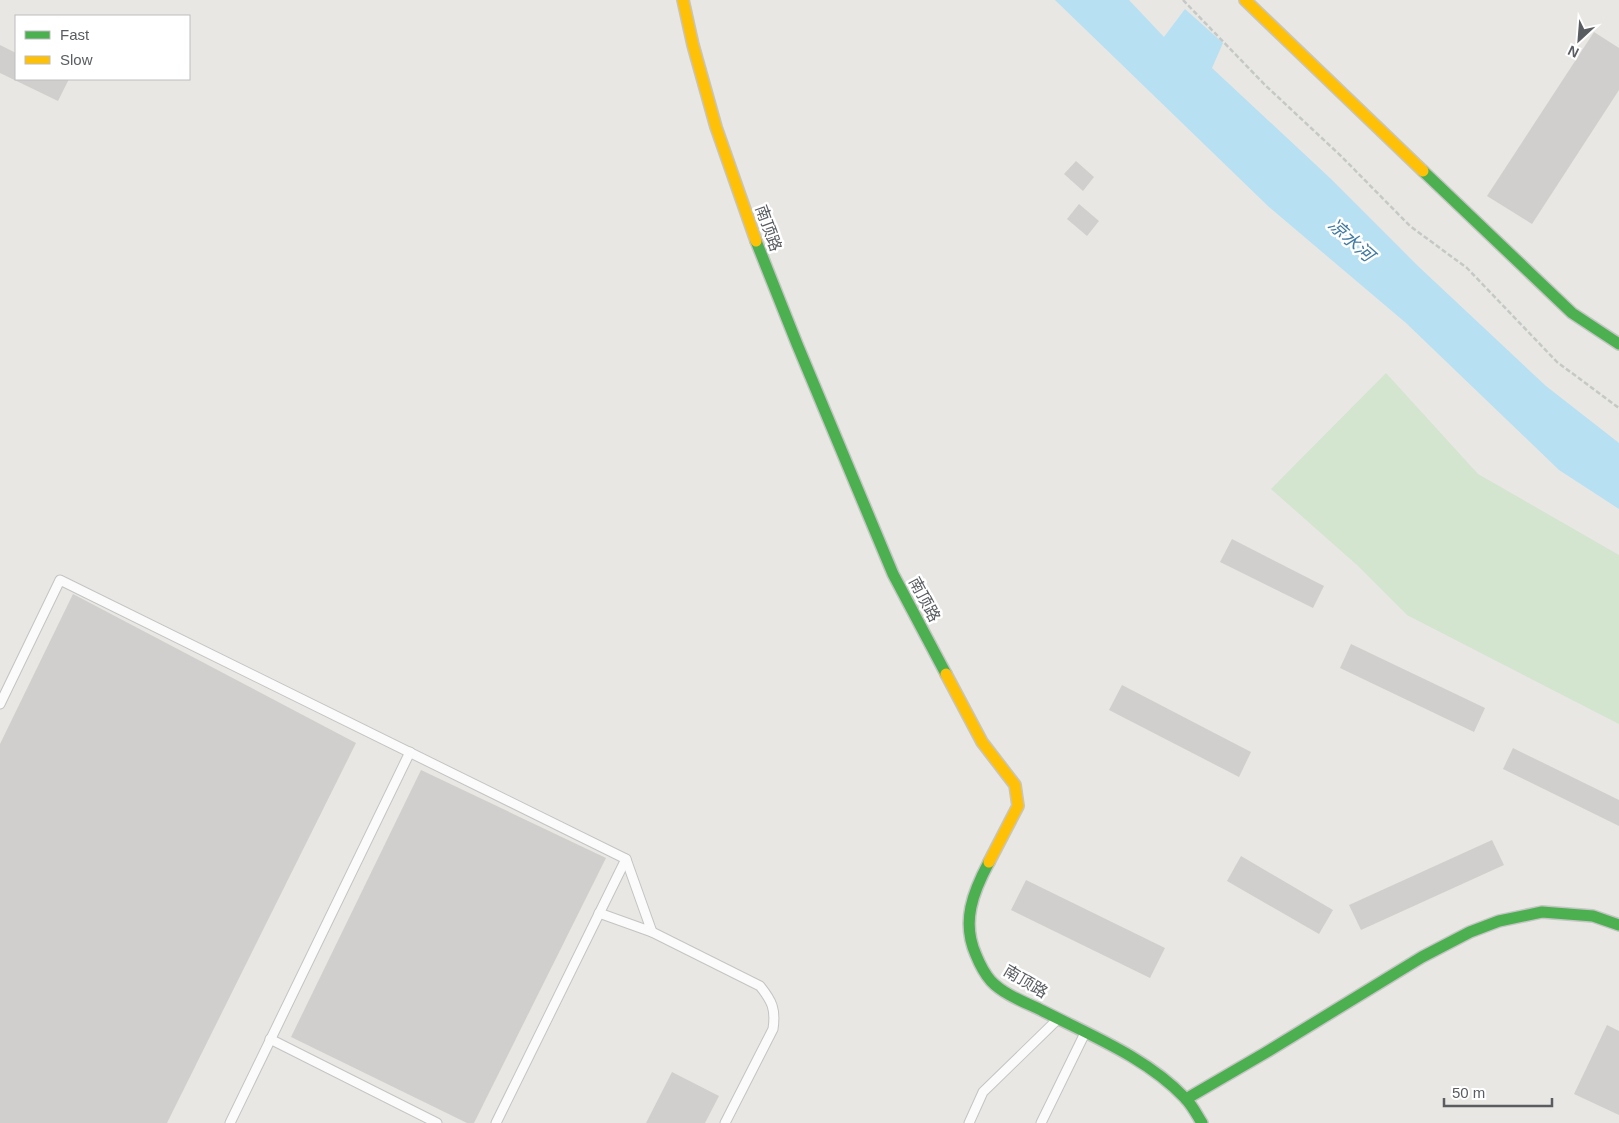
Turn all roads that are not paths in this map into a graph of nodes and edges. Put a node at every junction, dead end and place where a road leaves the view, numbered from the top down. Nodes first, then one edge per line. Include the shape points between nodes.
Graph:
1 (682, 0) edge
2 (1245, 0) edge
3 (1619, 344) edge
4 (0, 704) edge
5 (410, 752) junction
6 (626, 859) junction
7 (599, 913) junction
8 (1619, 925) edge
9 (652, 932) junction
10 (1058, 1019) junction
11 (1085, 1033) junction
12 (270, 1039) junction
13 (1186, 1099) junction
14 (230, 1123) edge
15 (437, 1123) edge
16 (496, 1123) edge
17 (725, 1123) edge
18 (968, 1123) edge
19 (1041, 1123) edge
20 (1202, 1123) edge

1 - 10 street, 南顶路 via 716,127 761,254 893,574 982,742 1015,785 1018,806 971,903 968,924 973,949 981,968 992,982
2 - 3 street via 1572,313
4 - 5 lane via 60,580
5 - 6 lane
5 - 12 lane
6 - 7 lane
6 - 9 lane
7 - 9 lane
7 - 16 lane
8 - 13 street via 1593,916 1542,912 1499,921 1470,932 1422,957
9 - 17 lane via 760,986 770,998 775,1014 773,1029
10 - 11 street, 南顶路
10 - 18 lane via 984,1092
11 - 13 street, 南顶路 via 1160,1076
11 - 19 lane
12 - 14 lane
12 - 15 lane
13 - 20 street, 南顶路

